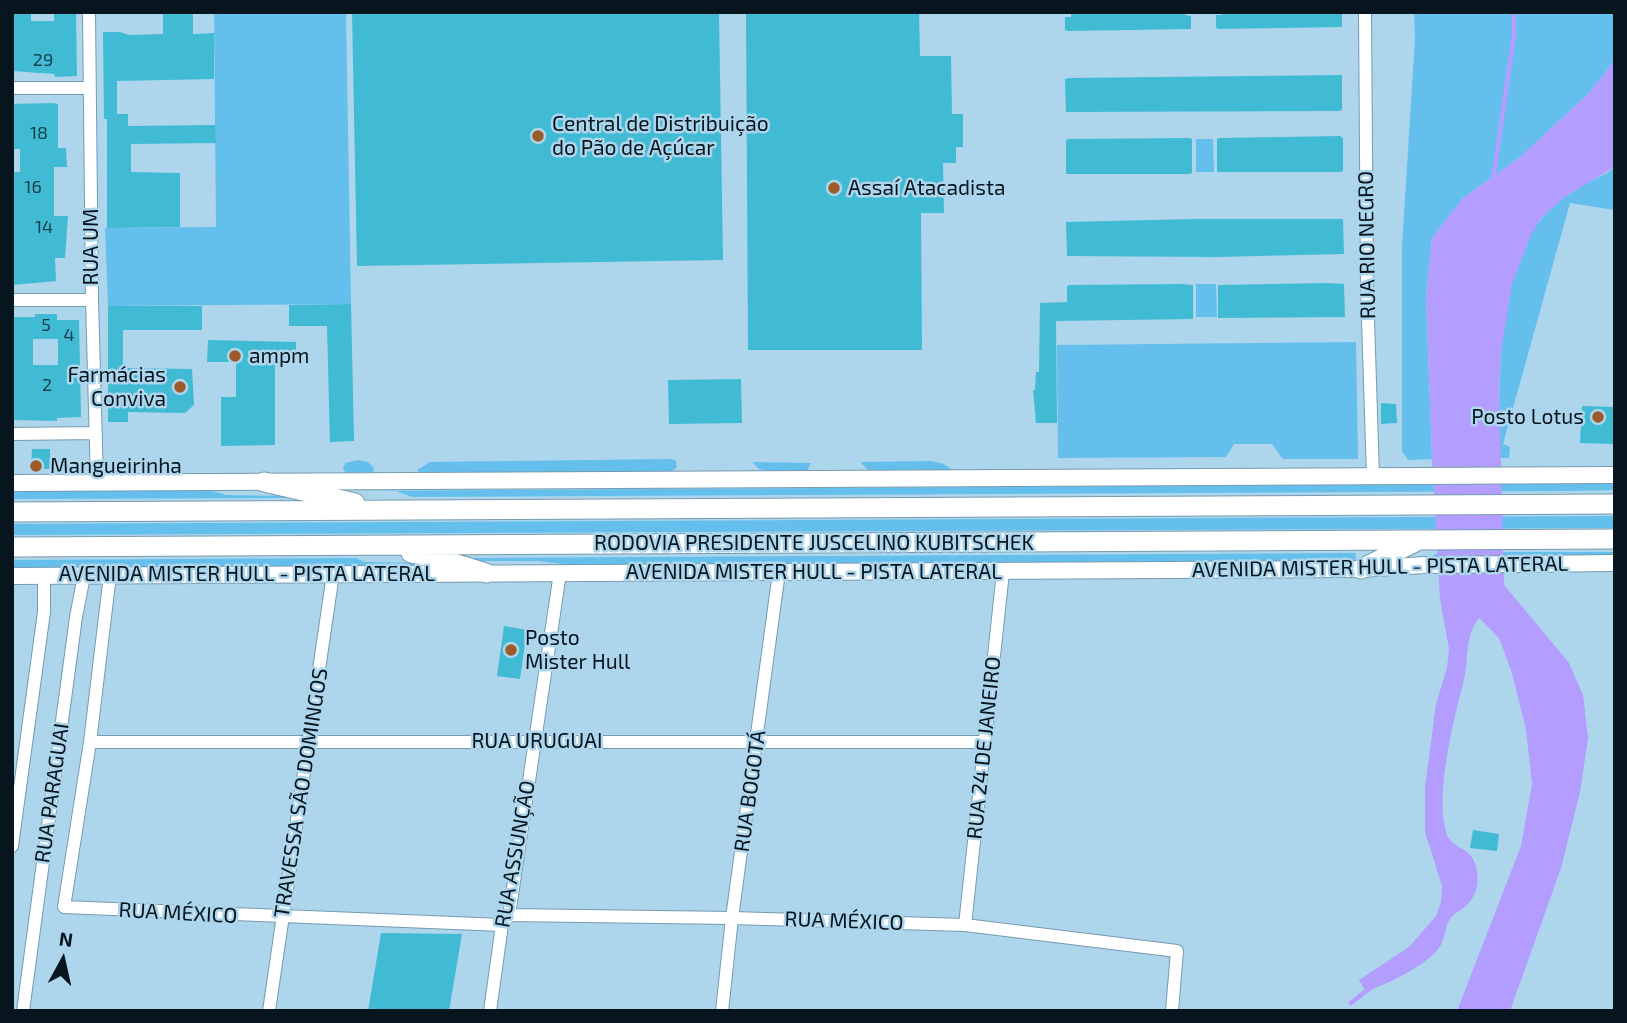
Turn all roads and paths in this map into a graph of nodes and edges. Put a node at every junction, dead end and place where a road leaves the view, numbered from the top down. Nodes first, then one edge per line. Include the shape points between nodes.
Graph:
1 (89, 12) edge
2 (1365, 12) edge
3 (12, 88) edge
4 (90, 88) junction
5 (12, 300) edge
6 (92, 300) junction
7 (96, 433) junction
8 (12, 434) edge
9 (1615, 475) edge
10 (1373, 477) junction
11 (97, 482) junction
12 (264, 482) junction
13 (12, 483) edge
14 (1615, 504) edge
15 (387, 510) junction
16 (12, 512) edge
17 (1615, 539) edge
18 (1420, 540) junction
19 (372, 545) junction
20 (12, 547) edge
21 (1615, 564) edge
22 (1361, 569) junction
23 (779, 572) junction
24 (1003, 572) junction
25 (486, 573) junction
26 (560, 573) junction
27 (333, 574) junction
28 (44, 575) junction
29 (110, 575) junction
30 (12, 576) edge
31 (84, 576) junction
32 (758, 740) junction
33 (310, 741) junction
34 (534, 741) junction
35 (90, 742) junction
36 (984, 742) junction
37 (12, 846) edge
38 (282, 917) junction
39 (732, 918) junction
40 (505, 920) junction
41 (965, 925) junction
42 (23, 1011) edge
43 (269, 1011) edge
44 (490, 1011) edge
45 (722, 1011) edge
46 (1172, 1011) edge

1 - 4 street, RUA UM
2 - 10 street, RUA RIO NEGRO
3 - 4 street
4 - 6 street, RUA UM
5 - 6 street
6 - 7 street, RUA UM
7 - 8 street
7 - 11 street, RUA UM
9 - 10 main road
10 - 12 main road
11 - 12 main road
11 - 13 main road
12 - 15 highway
14 - 15 highway, RODOVIA PRESIDENTE JUSCELINO KUBITSCHEK
15 - 16 highway, RODOVIA PRESIDENTE JUSCELINO KUBITSCHEK
17 - 18 highway, RODOVIA PRESIDENTE JUSCELINO KUBITSCHEK
18 - 19 highway, RODOVIA PRESIDENTE JUSCELINO KUBITSCHEK
18 - 22 highway
19 - 20 highway, RODOVIA PRESIDENTE JUSCELINO KUBITSCHEK
19 - 25 highway
21 - 22 main road, AVENIDA MISTER HULL - PISTA LATERAL
22 - 24 main road, AVENIDA MISTER HULL - PISTA LATERAL
23 - 24 main road, AVENIDA MISTER HULL - PISTA LATERAL
23 - 26 main road, AVENIDA MISTER HULL - PISTA LATERAL
23 - 32 street, RUA BOGOTÁ
24 - 36 street, RUA 24 DE JANEIRO
25 - 26 main road, AVENIDA MISTER HULL - PISTA LATERAL
25 - 27 main road, AVENIDA MISTER HULL - PISTA LATERAL
26 - 34 street, RUA ASSUNÇÃO
27 - 29 main road, AVENIDA MISTER HULL - PISTA LATERAL
27 - 33 street, TRAVESSA SÃO DOMINGOS
28 - 30 main road, AVENIDA MISTER HULL - PISTA LATERAL
28 - 31 main road, AVENIDA MISTER HULL - PISTA LATERAL
28 - 37 street, RUA PARAGUAI via 44,612
29 - 31 main road, AVENIDA MISTER HULL - PISTA LATERAL
29 - 35 street
31 - 42 street, RUA PARAGUAI
32 - 34 street, RUA URUGUAI
32 - 36 street, RUA URUGUAI
32 - 39 street, RUA BOGOTÁ
33 - 34 street, RUA URUGUAI
33 - 35 street, RUA URUGUAI
33 - 38 street, TRAVESSA SÃO DOMINGOS
34 - 40 street, RUA ASSUNÇÃO
35 - 38 street, RUA MÉXICO via 64,907
36 - 41 street, RUA 24 DE JANEIRO
38 - 40 street, RUA MÉXICO
38 - 43 street, TRAVESSA SÃO DOMINGOS
39 - 40 street, RUA MÉXICO
39 - 41 street, RUA MÉXICO
39 - 45 street, RUA BOGOTÁ
40 - 44 street, RUA ASSUNÇÃO
41 - 46 street, RUA MÉXICO via 1177,951

